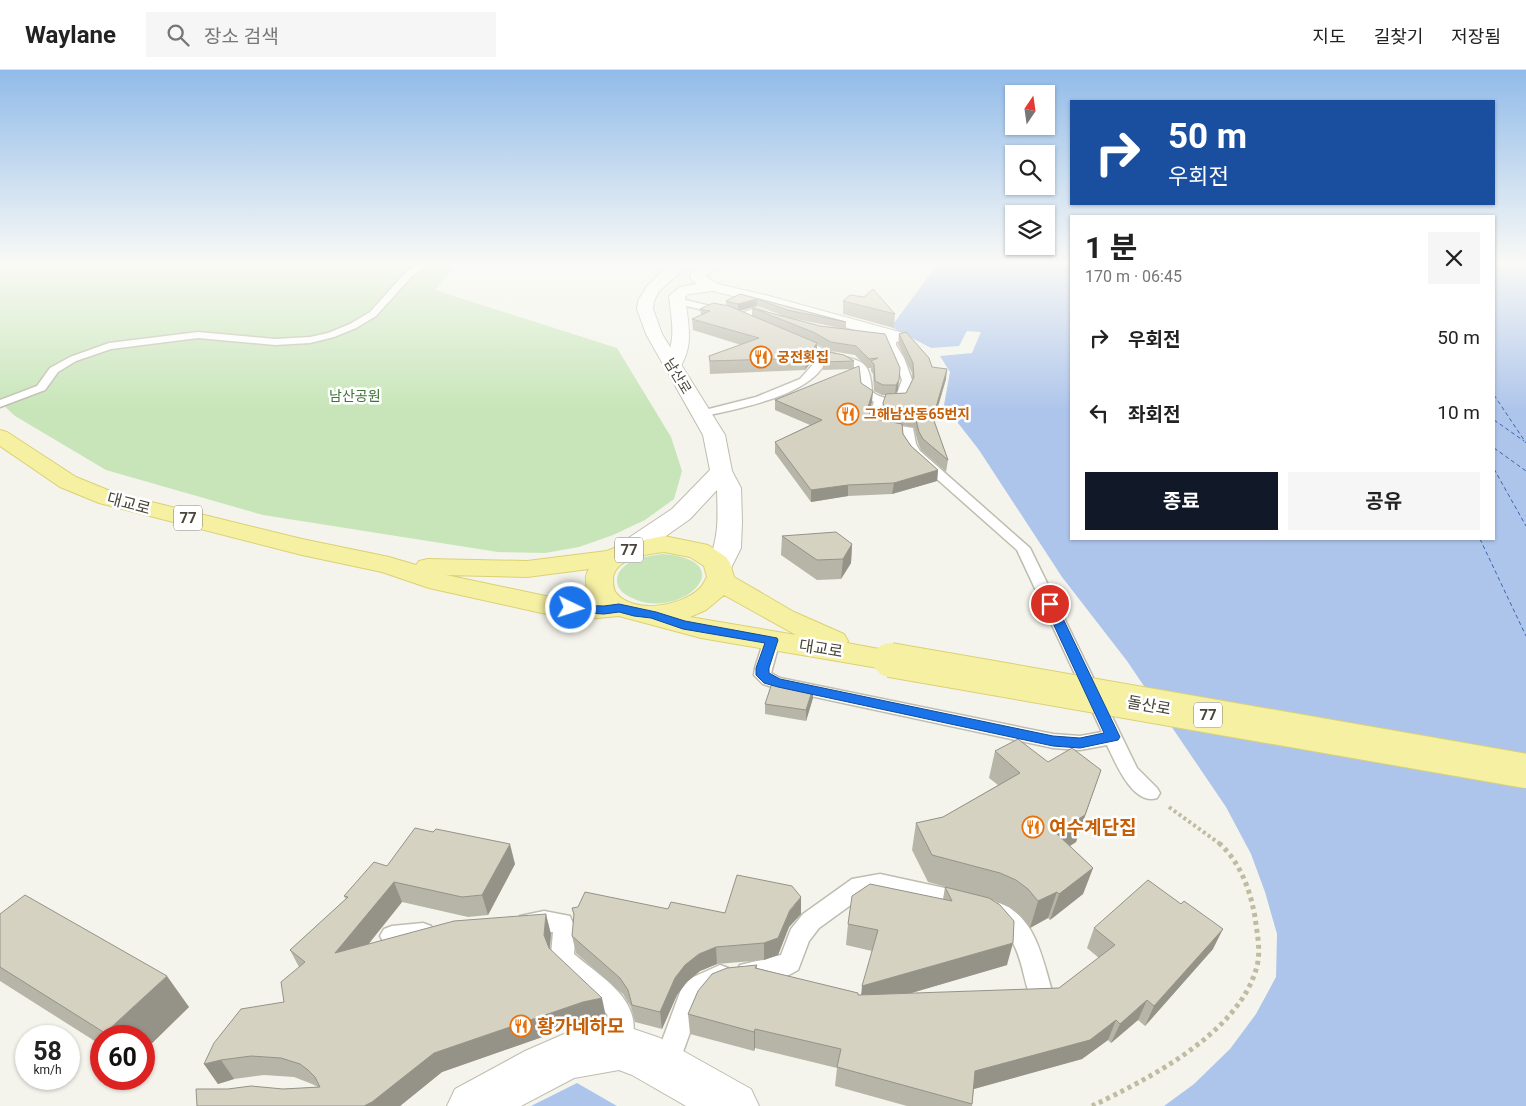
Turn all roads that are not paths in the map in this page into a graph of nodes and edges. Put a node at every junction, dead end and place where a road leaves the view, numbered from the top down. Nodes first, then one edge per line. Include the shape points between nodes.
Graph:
1 (374, 313) edge
2 (647, 313) edge
3 (679, 313) edge
4 (727, 313) edge
5 (748, 313) edge
6 (762, 313) edge
7 (812, 313) edge
8 (738, 316) junction
9 (783, 321) edge
10 (752, 322) edge
11 (859, 337) edge
12 (894, 338) junction
13 (792, 339) edge
14 (824, 353) junction
15 (672, 366) junction
16 (880, 400) junction
17 (0, 404) edge
18 (701, 414) junction
19 (0, 436) edge
20 (720, 471) junction
21 (620, 555) junction
22 (389, 565) junction
23 (720, 574) junction
24 (619, 608) junction
25 (652, 615) junction
26 (772, 640) junction
27 (882, 658) junction
28 (1113, 737) junction
29 (1526, 771) edge
30 (1150, 793) road end
31 (510, 925) edge
32 (442, 932) edge
33 (392, 936) edge
34 (1041, 994) edge
35 (619, 1047) junction
36 (666, 1067) junction
37 (472, 1106) edge
38 (734, 1106) edge

1 - 17 lane via 354,326 310,340 275,342 193,336 109,346 73,358 54,370 41,388
2 - 15 street, 남산로
3 - 15 street via 682,339
4 - 8 lane
5 - 8 lane
6 - 9 lane
7 - 12 street
8 - 10 lane
11 - 12 lane
12 - 16 lane via 892,348 908,380 901,398 896,401
13 - 14 lane
14 - 16 lane via 858,364 866,374 867,393
14 - 18 lane via 821,362 804,381 760,399
15 - 18 street, 남산로
16 - 28 lane via 875,413 876,426 909,430 910,444 915,453 1023,548
18 - 20 street, 남산로 via 714,435
19 - 22 main road, 대교로 / 77 via 68,482 107,498 302,547
20 - 21 street via 681,514
20 - 23 street, 남산로 via 730,488 730,521 728,548
21 - 22 main road, 대교로 / 77 via 527,569
21 - 23 main road, 대교로 / 77 via 645,546 682,546 711,558
21 - 24 main road, 대교로 / 77 via 603,568 598,578 599,590 606,600
22 - 24 main road, 대교로 / 77 via 439,582 524,601 587,610
23 - 25 main road, 대교로 / 77 via 715,591 704,601 672,613
23 - 27 main road, 대교로 / 77 via 792,622 825,638
24 - 25 main road, 대교로 / 77
25 - 26 main road, 대교로 / 77 via 683,625
26 - 27 main road, 대교로 / 77
26 - 28 lane via 763,675 778,683 1053,741 1080,743
27 - 29 main road, 돌산로 / 77, bridge
28 - 30 lane via 1134,779
31 - 35 lane via 544,921 562,923 565,928 561,949 563,959 616,1006 622,1021
32 - 33 lane
34 - 36 lane via 1024,939 1002,914 880,882 869,884 860,886 811,921 799,936 790,962 782,967 728,974 698,987 683,1013
35 - 36 street
35 - 37 street via 571,1055
36 - 38 street

